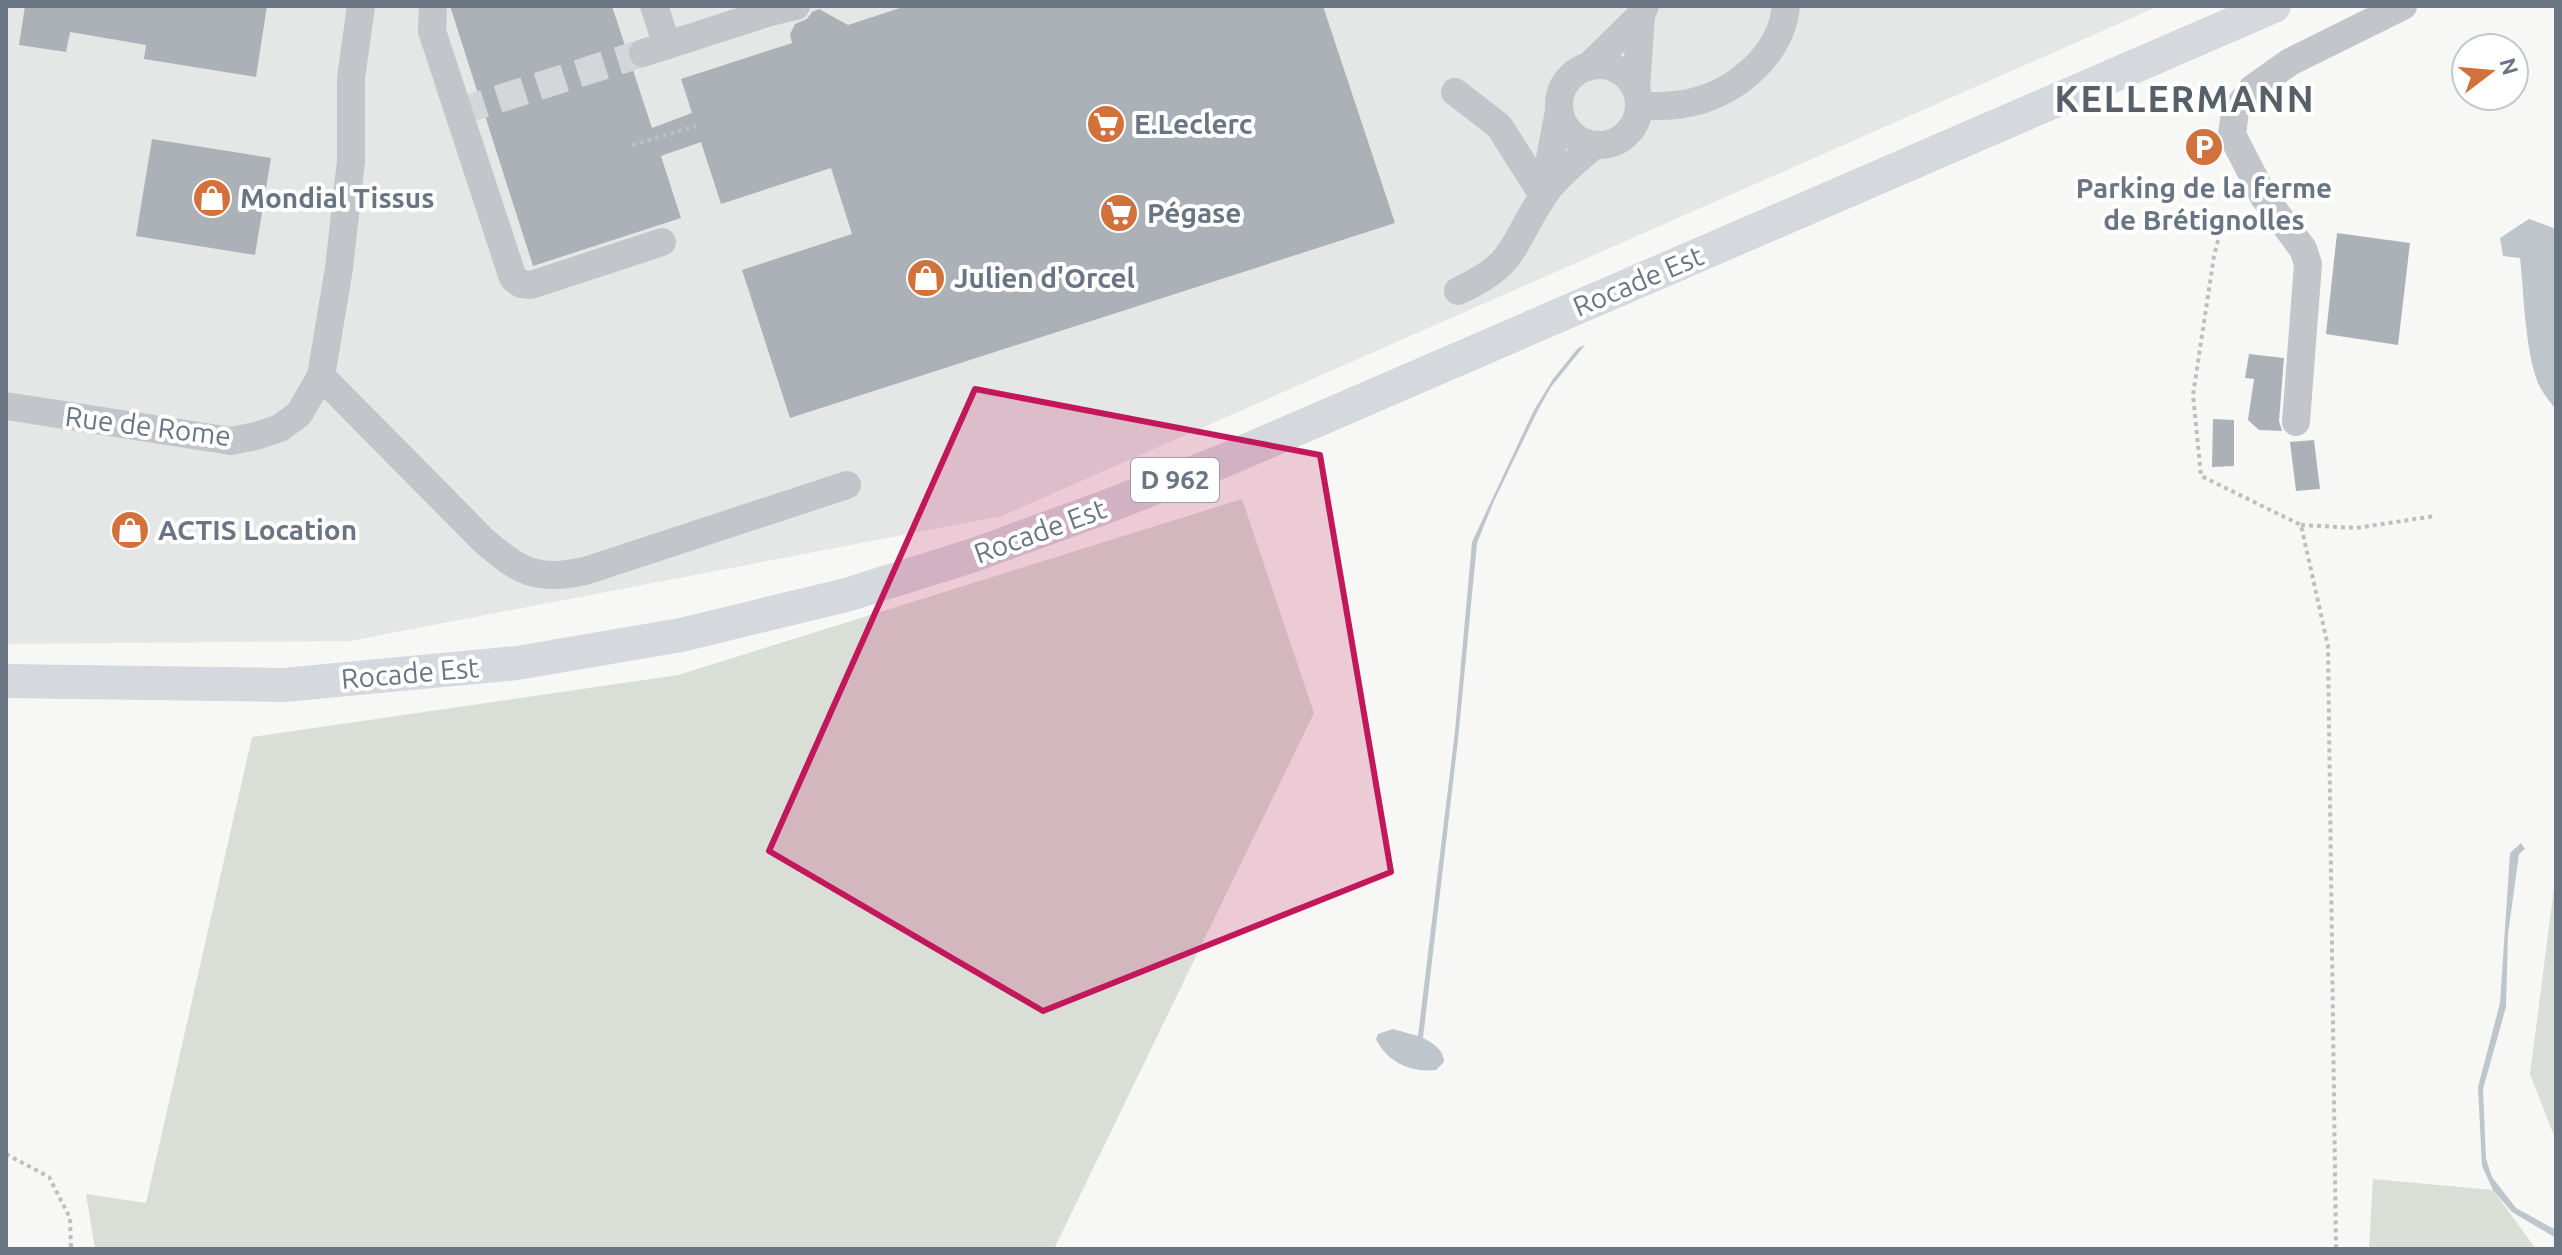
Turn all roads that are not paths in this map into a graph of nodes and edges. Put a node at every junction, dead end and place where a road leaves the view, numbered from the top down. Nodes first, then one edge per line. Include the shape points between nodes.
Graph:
1 (361, 6) edge
2 (433, 6) edge
3 (654, 6) edge
4 (796, 6) edge
5 (1786, 6) edge
6 (2274, 6) edge
7 (2403, 6) edge
8 (1643, 10) edge
9 (1588, 67) junction
10 (1455, 92) dead end
11 (1637, 98) junction
12 (1559, 111) junction
13 (1594, 145) junction
14 (1543, 195) junction
15 (662, 242) dead end
16 (1458, 291) dead end
17 (321, 376) junction
18 (6, 406) edge
19 (2296, 422) dead end
20 (847, 485) dead end
21 (6, 681) edge

1 - 17 street, Rue de Rome via 351,78 350,176
2 - 15 street via 432,31 513,278 531,285
3 - 4 street via 655,49
5 - 11 street via 1763,60 1743,78 1711,97 1684,104
6 - 21 main road, Rocade Est / D 962 via 1218,463 971,556 846,595 681,635 517,663 284,685
7 - 19 street via 2290,62 2253,88 2235,111 2232,135 2308,264
8 - 9 street
8 - 11 street
9 - 11 street via 1621,72
9 - 12 street via 1565,83
10 - 14 street via 1499,126
11 - 13 street via 1633,127 1625,136
12 - 13 street via 1567,130
12 - 14 street
13 - 14 street
14 - 16 street via 1501,267
17 - 18 street, Rue de Rome via 299,414 280,428 231,441
17 - 20 street via 483,540 533,575 585,571

